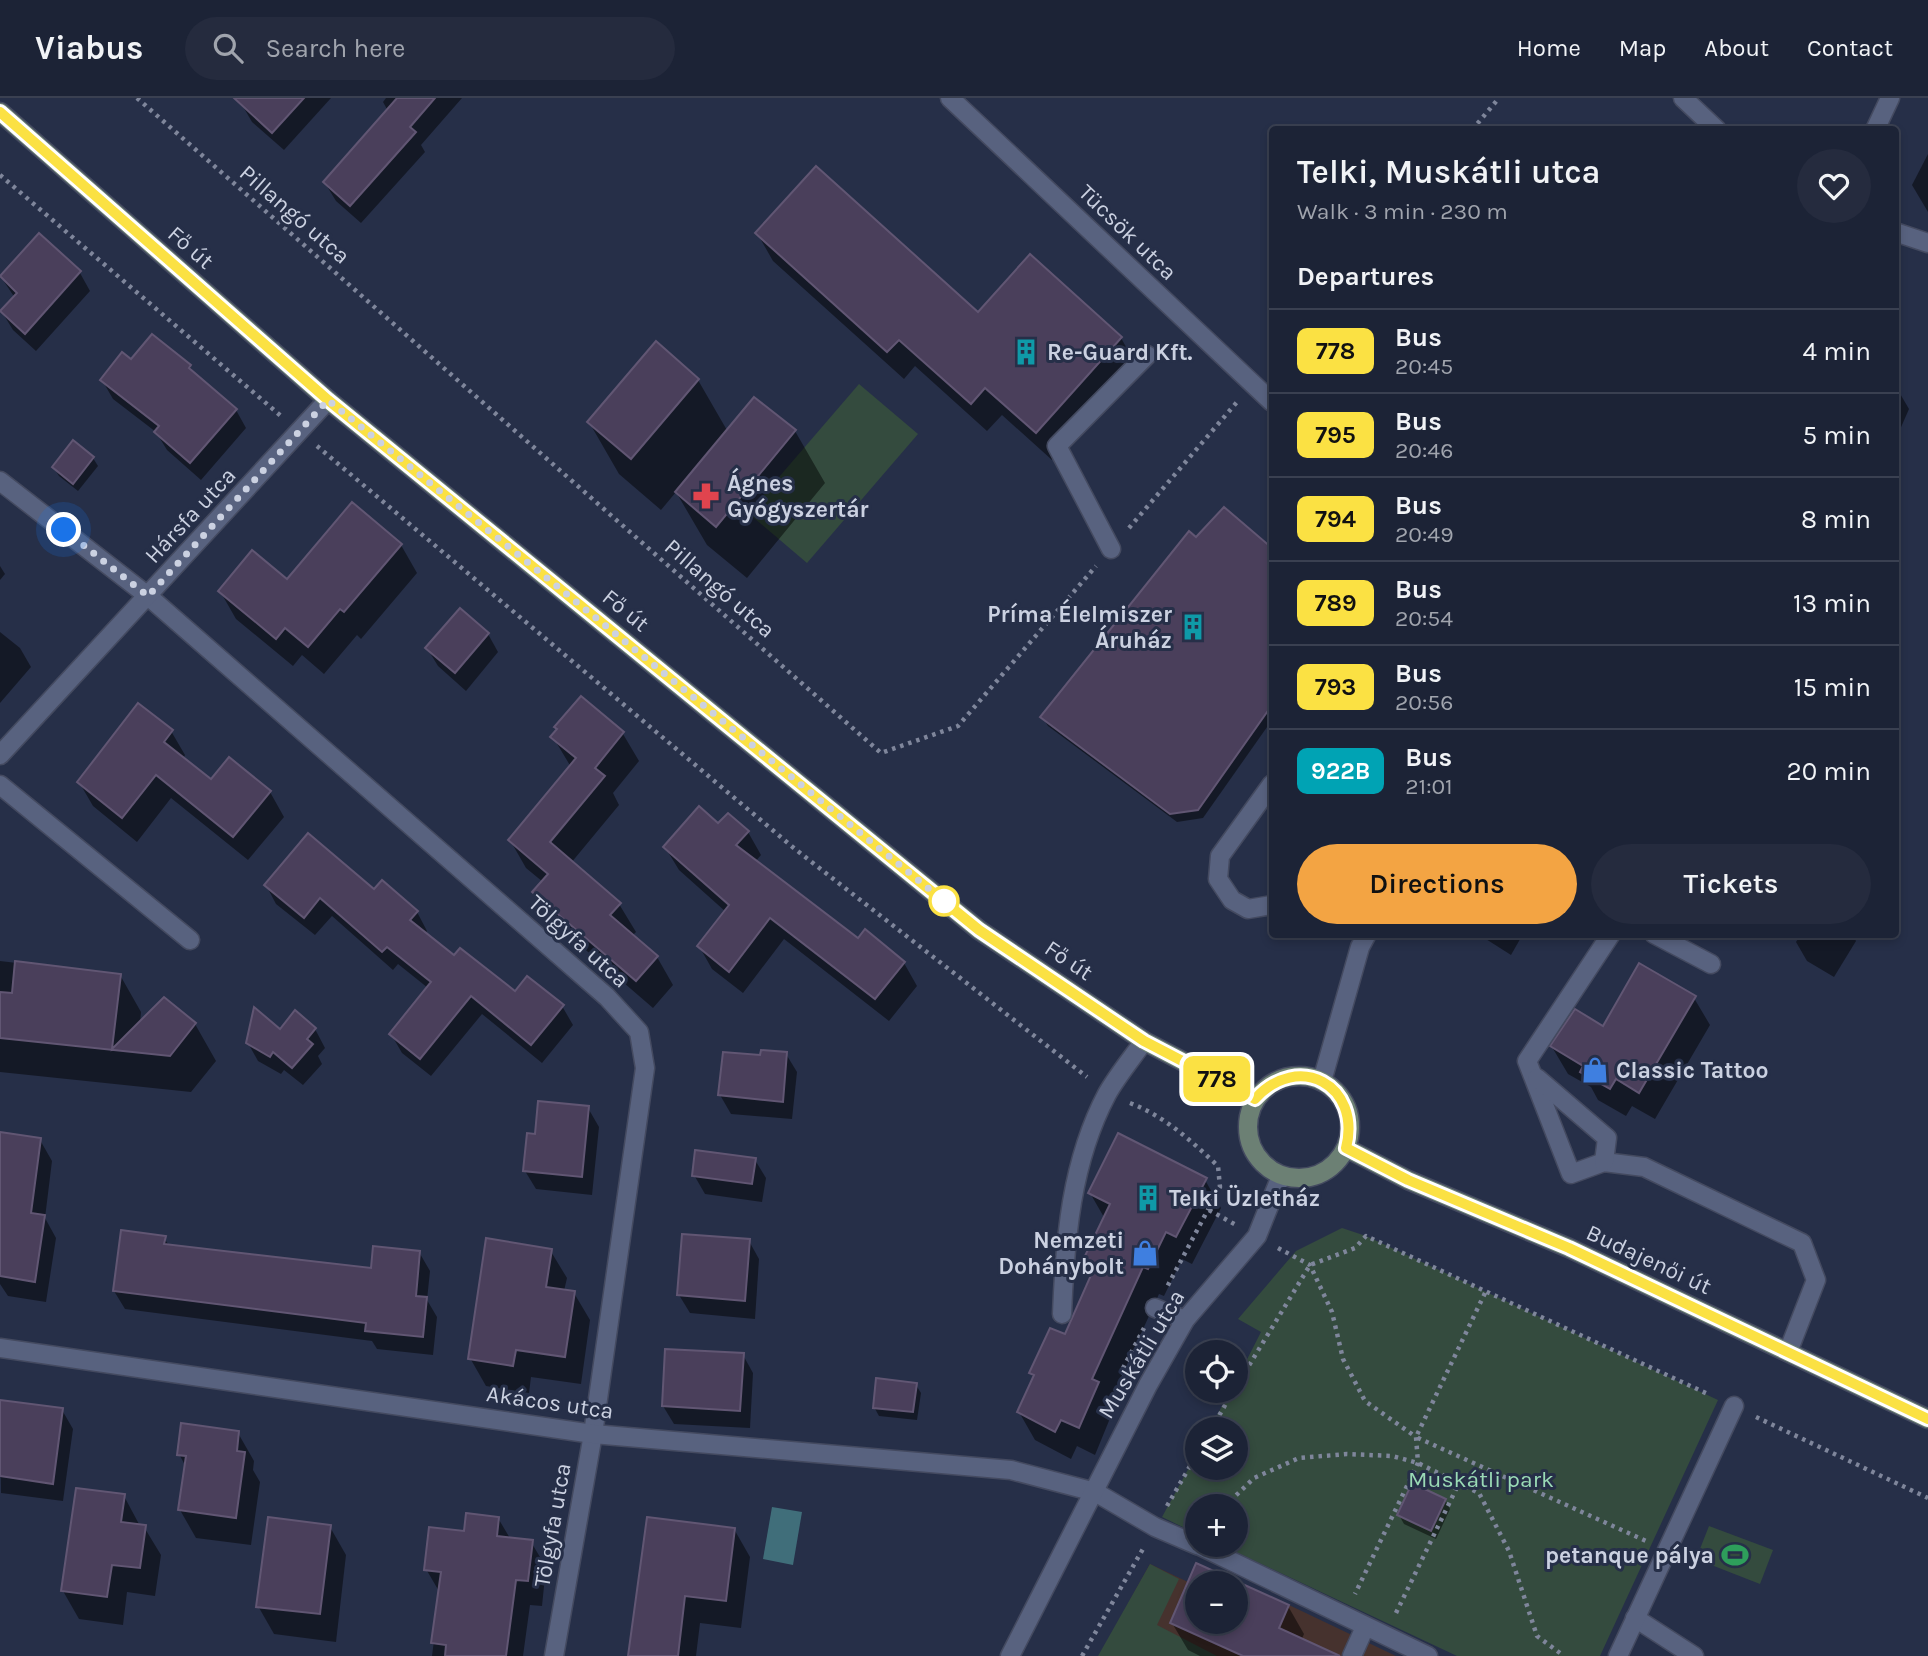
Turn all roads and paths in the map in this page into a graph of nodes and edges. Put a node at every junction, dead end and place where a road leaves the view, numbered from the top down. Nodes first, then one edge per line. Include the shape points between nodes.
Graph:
1 (137, 98) edge
2 (950, 98) edge
3 (1499, 98) edge
4 (1683, 98) edge
5 (1890, 98) edge
6 (0, 112) edge
7 (1475, 126) edge
8 (1713, 126) edge
9 (1877, 126) edge
10 (0, 175) edge
11 (1899, 233) edge
12 (1928, 243) edge
13 (1147, 355) dead end
14 (1253, 384) junction
15 (1269, 399) edge
16 (328, 400) junction
17 (301, 432) junction
18 (0, 481) edge
19 (1111, 549) junction
20 (148, 596) junction
21 (0, 755) edge
22 (0, 785) edge
23 (1269, 788) edge
24 (1269, 906) edge
25 (1365, 938) edge
26 (1608, 938) edge
27 (1662, 938) edge
28 (190, 940) dead end
29 (1711, 964) dead end
30 (1144, 1041) junction
31 (1534, 1076) junction
32 (1322, 1081) junction
33 (1108, 1094) junction
34 (1255, 1099) junction
35 (1346, 1148) junction
36 (1604, 1162) junction
37 (1281, 1176) junction
38 (1209, 1210) dead end
39 (1310, 1265) junction
40 (1485, 1293) junction
41 (1155, 1308) dead end
42 (1062, 1314) dead end
43 (1185, 1320) junction
44 (0, 1348) edge
45 (1788, 1352) junction
46 (1248, 1366) edge
47 (1734, 1406) junction
48 (1928, 1419) edge
49 (593, 1433) junction
50 (1416, 1437) junction
51 (1418, 1463) junction
52 (1185, 1475) edge
53 (1460, 1481) junction
54 (1095, 1493) junction
55 (1237, 1494) edge
56 (1928, 1498) edge
57 (1155, 1527) junction
58 (1185, 1540) edge
59 (1666, 1550) junction
60 (1221, 1557) edge
61 (1343, 1617) junction
62 (1635, 1618) junction
63 (1365, 1627) junction
64 (1385, 1636) junction
65 (554, 1656) edge
66 (1010, 1656) edge
67 (1082, 1656) edge
68 (1352, 1656) edge
69 (1428, 1656) edge
70 (1563, 1656) edge
71 (1618, 1656) edge
72 (1694, 1656) edge

1 - 19 path, Pillangó utca via 881,753 958,726
2 - 14 street, Tücsök utca
3 - 7 path
4 - 8 street
5 - 9 street
6 - 16 main road, Fő út
10 - 17 path
11 - 12 street
13 - 19 street via 1057,446
14 - 15 street, Tücsök utca
14 - 19 path, Pillangó utca
16 - 17 street, Hársfa utca
16 - 30 main road, Fő út via 979,930
17 - 20 street, Hársfa utca
17 - 33 path via 795,849
18 - 20 street, Tölgyfa utca
20 - 21 street, Hársfa utca
20 - 49 street, Tölgyfa utca via 607,997 639,1032 645,1068
22 - 28 street
23 - 24 street via 1220,856 1218,880 1232,900 1248,909
25 - 32 street
26 - 31 street via 1527,1061
27 - 29 street
30 - 33 street
30 - 34 main road, Fő út
31 - 36 street via 1607,1138
31 - 36 street via 1571,1174
32 - 34 main road via 1292,1076 1277,1080
32 - 35 main road via 1334,1090 1349,1118
33 - 38 path via 1175,1126 1218,1166 1220,1187
33 - 42 street via 1085,1145 1066,1231
34 - 37 main road via 1249,1113 1249,1144 1256,1158
35 - 37 main road via 1326,1171 1304,1178
35 - 45 main road, Budajenői út
36 - 45 street via 1644,1167 1802,1243 1816,1280
37 - 43 street, Muskátli utca via 1257,1236
39 - 40 path via 1355,1248 1366,1236
39 - 46 path
39 - 50 path via 1332,1312 1343,1359 1365,1401
40 - 47 path
40 - 50 path
41 - 43 street
43 - 54 street, Muskátli utca
44 - 49 street, Akácos utca
45 - 48 main road, Budajenői út
47 - 56 path
47 - 59 street
49 - 54 street, Akácos utca via 1011,1470
49 - 65 street, Tölgyfa utca
50 - 51 path
50 - 59 path
51 - 53 path
51 - 55 path via 1392,1456 1347,1454 1299,1458 1254,1478
51 - 61 path
52 - 57 path
53 - 64 path
53 - 70 path via 1479,1493 1509,1550 1537,1636
54 - 57 street
54 - 66 street, Muskátli utca
57 - 58 street
57 - 67 path
59 - 62 street
60 - 61 street
61 - 63 street
62 - 71 street
62 - 72 street
63 - 64 street
63 - 68 street
64 - 69 street

